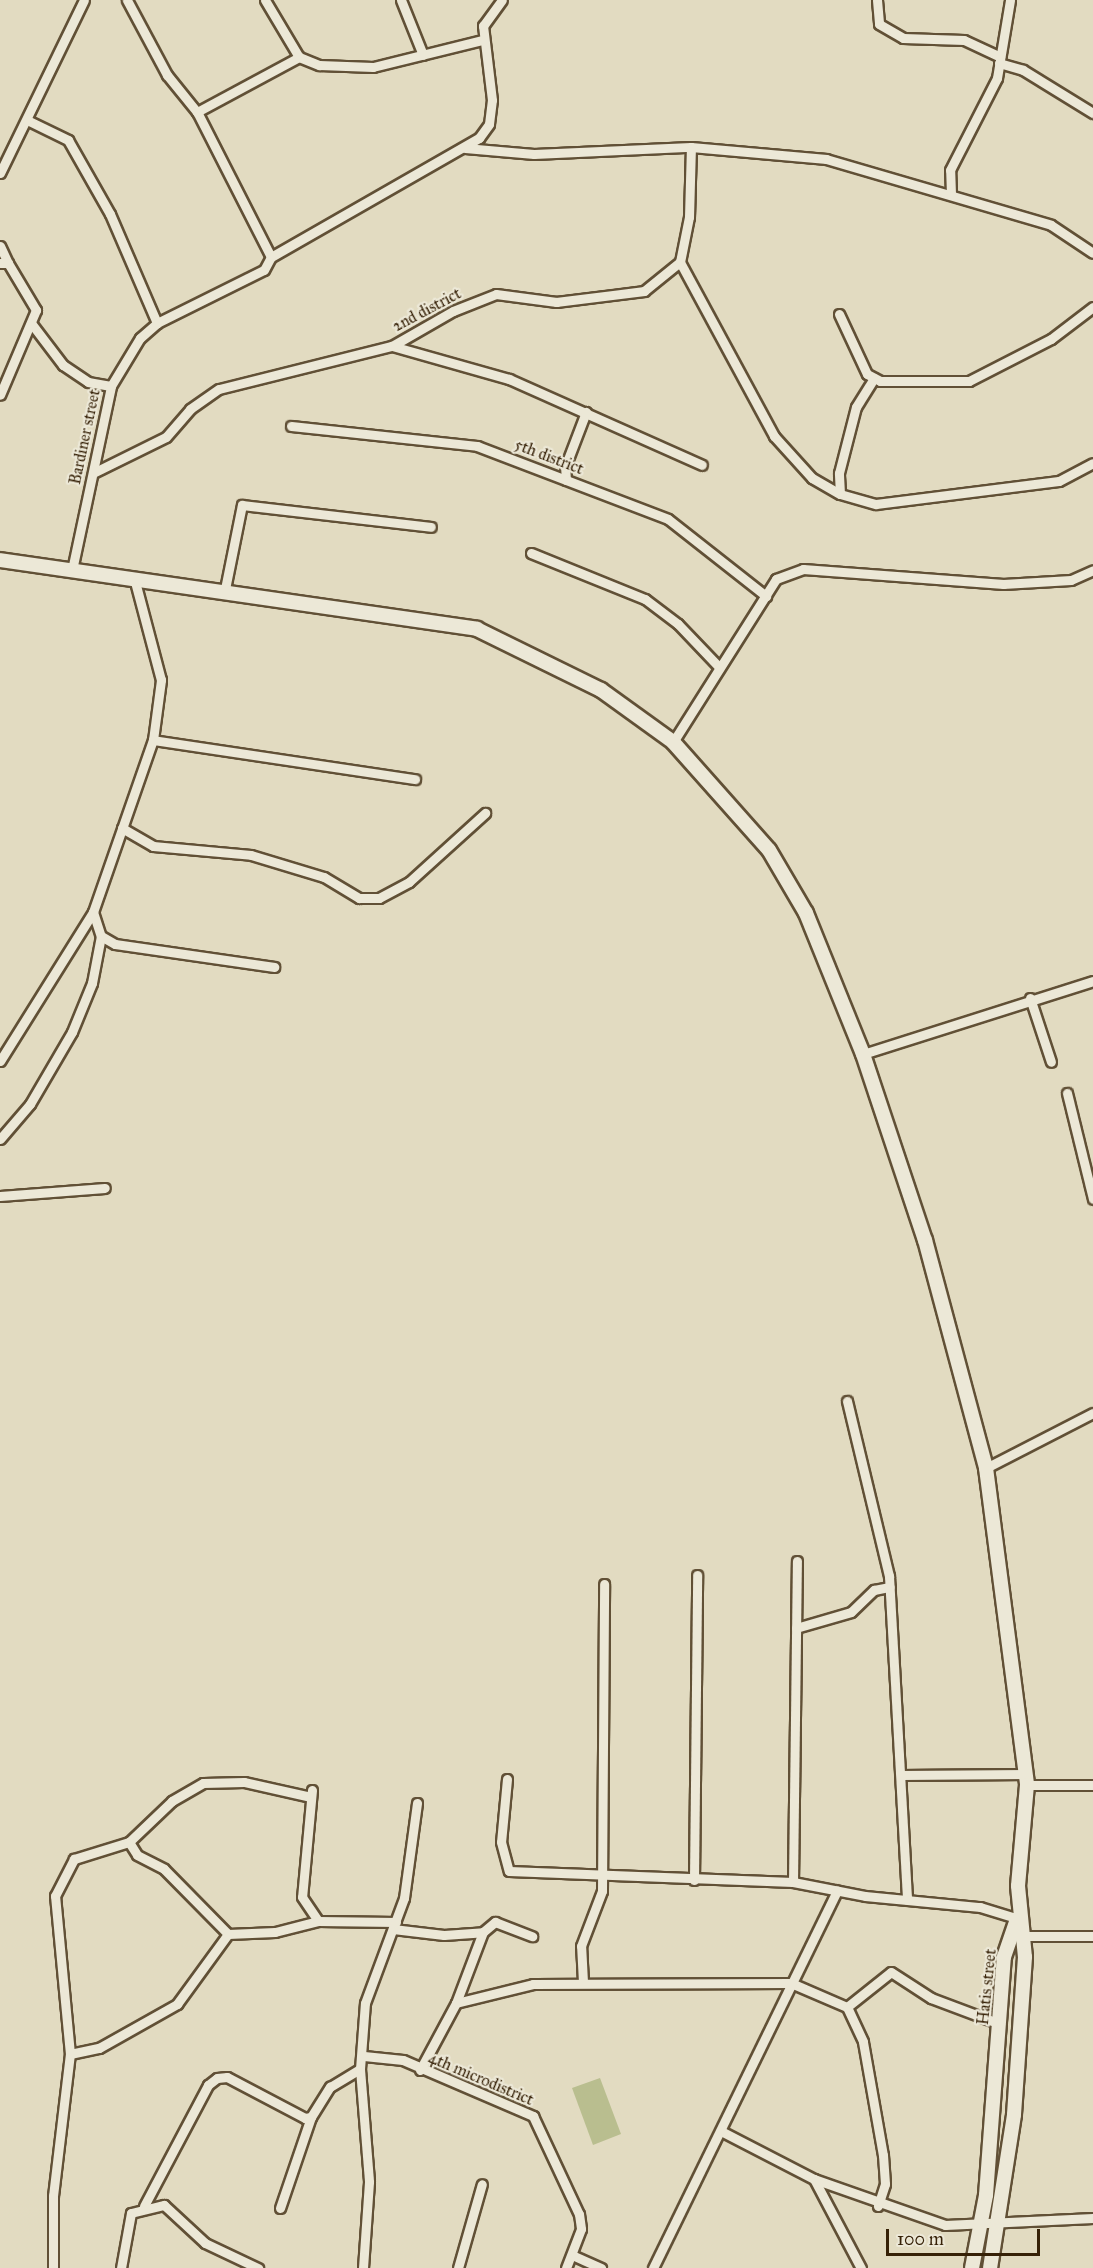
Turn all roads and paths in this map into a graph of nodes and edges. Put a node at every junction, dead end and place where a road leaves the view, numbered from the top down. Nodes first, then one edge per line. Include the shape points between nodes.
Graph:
1 (84, 0) edge
2 (127, 0) edge
3 (265, 0) edge
4 (401, 0) edge
5 (495, 0) edge
6 (502, 0) edge
7 (877, 0) edge
8 (1010, 0) edge
9 (494, 10) junction
10 (482, 40) junction
11 (423, 55) junction
12 (299, 57) junction
13 (1000, 60) junction
14 (197, 112) junction
15 (1093, 113) edge
16 (27, 120) junction
17 (691, 147) junction
18 (465, 148) junction
19 (0, 173) edge
20 (951, 194) junction
21 (0, 246) edge
22 (1093, 253) edge
23 (271, 257) junction
24 (680, 262) junction
25 (4, 263) edge
26 (1093, 307) edge
27 (839, 314) dead end
28 (31, 323) junction
29 (157, 323) junction
30 (392, 346) junction
31 (874, 378) junction
32 (111, 386) junction
33 (0, 395) edge
34 (586, 412) junction
35 (291, 426) dead end
36 (1093, 463) edge
37 (702, 465) dead end
38 (93, 473) junction
39 (566, 480) junction
40 (840, 494) junction
41 (431, 527) dead end
42 (531, 553) dead end
43 (0, 560) edge
44 (72, 570) junction
45 (1093, 570) edge
46 (134, 578) junction
47 (225, 589) junction
48 (766, 596) junction
49 (719, 667) junction
50 (153, 740) junction
51 (673, 742) junction
52 (415, 779) dead end
53 (485, 813) dead end
54 (123, 828) junction
55 (93, 912) junction
56 (101, 936) junction
57 (274, 967) dead end
58 (1093, 981) edge
59 (1030, 998) junction
60 (863, 1054) junction
61 (0, 1061) edge
62 (1051, 1062) dead end
63 (1067, 1093) dead end
64 (0, 1139) edge
65 (105, 1188) dead end
66 (0, 1196) edge
67 (1093, 1199) edge
68 (847, 1401) dead end
69 (1093, 1413) edge
70 (986, 1468) junction
71 (797, 1561) dead end
72 (697, 1575) dead end
73 (604, 1584) dead end
74 (890, 1587) junction
75 (796, 1628) junction
76 (901, 1775) junction
77 (507, 1779) dead end
78 (1027, 1779) junction
79 (1093, 1785) edge
80 (417, 1803) dead end
81 (129, 1842) junction
82 (602, 1878) junction
83 (694, 1880) junction
84 (792, 1882) junction
85 (837, 1891) junction
86 (907, 1900) junction
87 (1017, 1918) junction
88 (318, 1921) junction
89 (394, 1926) junction
90 (483, 1932) junction
91 (228, 1934) junction
92 (532, 1936) dead end
93 (1093, 1936) edge
94 (1016, 1937) junction
95 (583, 1982) junction
96 (791, 1983) junction
97 (456, 2003) junction
98 (847, 2007) junction
99 (1000, 2024) junction
100 (70, 2054) junction
101 (364, 2056) junction
102 (360, 2068) junction
103 (420, 2070) junction
104 (311, 2117) junction
105 (721, 2131) junction
106 (814, 2179) junction
107 (482, 2184) dead end
108 (878, 2205) junction
109 (144, 2206) junction
110 (280, 2208) dead end
111 (1093, 2218) edge
112 (998, 2221) junction
113 (981, 2222) junction
114 (572, 2255) junction
115 (53, 2268) edge
116 (122, 2268) edge
117 (257, 2268) edge
118 (363, 2268) edge
119 (458, 2268) edge
120 (566, 2268) edge
121 (602, 2268) edge
122 (653, 2268) edge
123 (861, 2268) edge
124 (972, 2268) edge
125 (990, 2268) edge

1 - 16 street
2 - 14 street via 167,75
3 - 12 street
4 - 11 street
5 - 9 street
6 - 9 street
7 - 13 street via 877,21 903,38 964,40
8 - 13 street
9 - 10 street via 483,26
10 - 11 street
10 - 18 street, Bardiner street via 492,100 489,124
11 - 12 street via 373,67 320,64
12 - 14 street
13 - 15 street
13 - 20 street via 995,84 950,170
14 - 23 street
16 - 19 street
16 - 29 street via 68,140 110,213
17 - 18 street via 534,154
17 - 20 street via 826,159
17 - 24 street via 689,217
18 - 23 street, Bardiner street
20 - 22 street via 1059,228
21 - 25 street
23 - 29 street, Bardiner street via 264,270
24 - 30 street, 2nd district via 644,291 556,302 496,294 453,311
24 - 40 street via 774,436 812,478
25 - 28 street via 36,310
26 - 31 street via 1050,339 969,381
27 - 31 street via 867,374
28 - 32 street via 63,365 88,382
28 - 33 street
29 - 32 street, Bardiner street via 140,338
30 - 34 street via 509,379
30 - 38 street, 2nd district via 219,389 190,409 166,437
31 - 40 street via 856,407 839,473
32 - 38 street, Bardiner street
34 - 37 street
34 - 39 street via 565,467
35 - 39 street, 5th district via 477,446
36 - 40 street via 1059,481 876,504
38 - 44 street, Bardiner street
39 - 48 street, 5th district via 668,519
41 - 47 street via 242,505
42 - 49 street via 645,599 678,624
43 - 44 main road, Hatis street
44 - 46 main road, Hatis street
45 - 48 street via 1071,580 1003,584 803,569 776,579
46 - 47 main road, Hatis street
46 - 50 street via 161,680
47 - 51 main road, Hatis street via 477,629 601,690
48 - 49 street
49 - 51 street
50 - 52 street
50 - 54 street
51 - 60 main road, Hatis street via 769,850 806,913
53 - 54 street via 409,882 379,898 359,898 324,877 251,855 153,846
54 - 55 street
55 - 56 street
55 - 61 street
56 - 57 street via 148,950
56 - 64 street via 92,982 72,1032 30,1104
58 - 59 street
59 - 60 street
59 - 62 street
60 - 70 main road, Hatis street via 925,1240
63 - 67 street
65 - 66 street
68 - 74 street
69 - 70 street
70 - 78 main road, Hatis street
71 - 75 street
72 - 83 street
73 - 82 street
74 - 75 street via 874,1590 851,1612
74 - 76 street
75 - 84 street
76 - 78 street
76 - 86 street
77 - 82 street via 501,1842 509,1871
78 - 79 street
78 - 87 main road, Hatis street
80 - 89 street
81 - 88 street via 172,1801 202,1783 244,1782 312,1794 302,1897
81 - 91 street via 137,1855 164,1869
81 - 100 street via 74,1859 56,1896
82 - 83 street
82 - 95 street via 603,1891 581,1946
83 - 84 street
84 - 85 street
85 - 86 street
85 - 96 street
86 - 87 street via 980,1907
87 - 94 main road, Hatis street
88 - 89 street
88 - 91 street via 275,1932
89 - 90 street via 444,1935
89 - 101 street via 365,2002 359,2034
90 - 92 street via 495,1922
90 - 97 street
91 - 100 street via 177,2004 99,2048
93 - 94 street
94 - 99 main road, Hatis street
94 - 112 main road, Hatis street via 1025,1957 1014,2115
95 - 96 street
95 - 97 street via 533,1984
96 - 98 street
96 - 105 street
97 - 103 street
98 - 99 street via 891,1972 932,1998
98 - 108 street via 863,2042 883,2155 885,2184
99 - 113 main road, Hatis street
100 - 115 street via 53,2196
101 - 102 street
101 - 103 street, 4th microdistrict via 403,2060
102 - 104 street via 330,2087
102 - 118 street via 369,2182
103 - 114 street, 4th microdistrict via 533,2116 579,2214 581,2229
104 - 109 street via 227,2077 218,2078 208,2085
104 - 110 street
105 - 106 street
105 - 122 street
106 - 108 street
106 - 123 street
107 - 119 street
108 - 113 street via 945,2224
109 - 116 street via 131,2212
109 - 117 street via 164,2205 205,2243
111 - 112 street
112 - 113 street
112 - 125 main road, Hatis street
113 - 124 main road, Hatis street
114 - 120 street, 4th microdistrict
114 - 121 street

